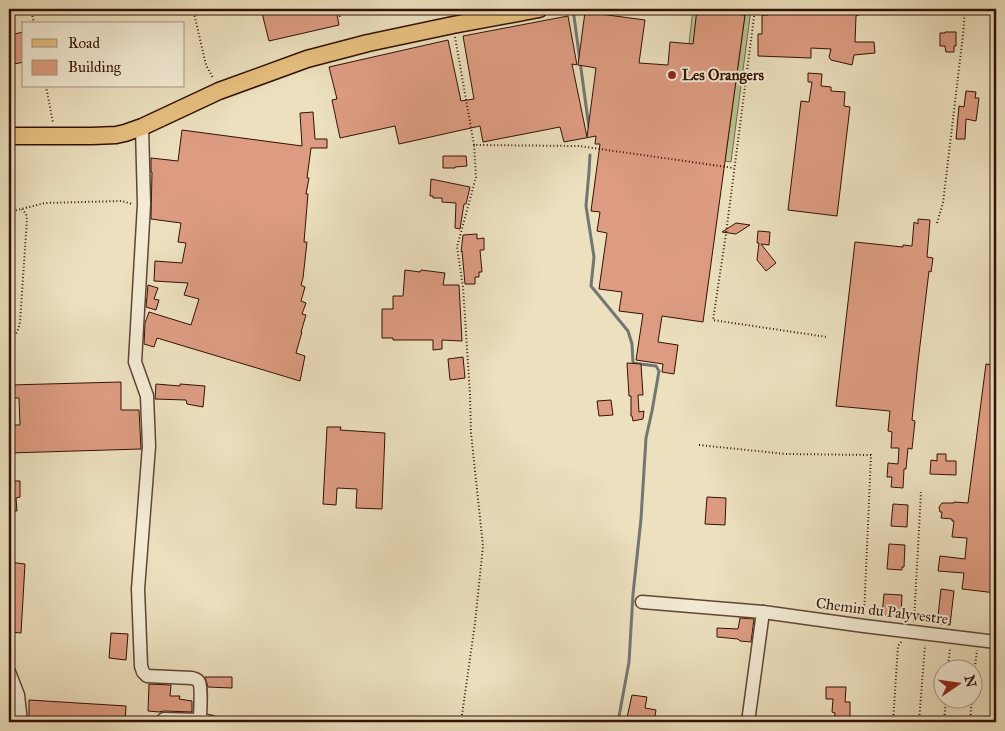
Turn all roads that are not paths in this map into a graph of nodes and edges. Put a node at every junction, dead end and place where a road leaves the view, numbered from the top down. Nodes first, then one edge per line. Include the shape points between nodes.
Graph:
1 (539, 9) edge
2 (142, 127) junction
3 (9, 136) edge
4 (642, 602) dead end
5 (763, 612) junction
6 (996, 642) edge
7 (10, 677) edge
8 (206, 721) edge
9 (21, 722) edge
10 (161, 722) edge
11 (748, 722) edge

1 - 2 main road via 368,43 307,59 219,91
2 - 3 main road via 116,135
2 - 8 street via 144,205 136,362 147,396 149,446 138,590 141,666 147,676 197,679
4 - 5 street, Chemin du Palyvestre
5 - 6 street, Chemin du Palyvestre via 910,636
5 - 11 street
7 - 9 street via 18,696
8 - 10 street via 164,719

